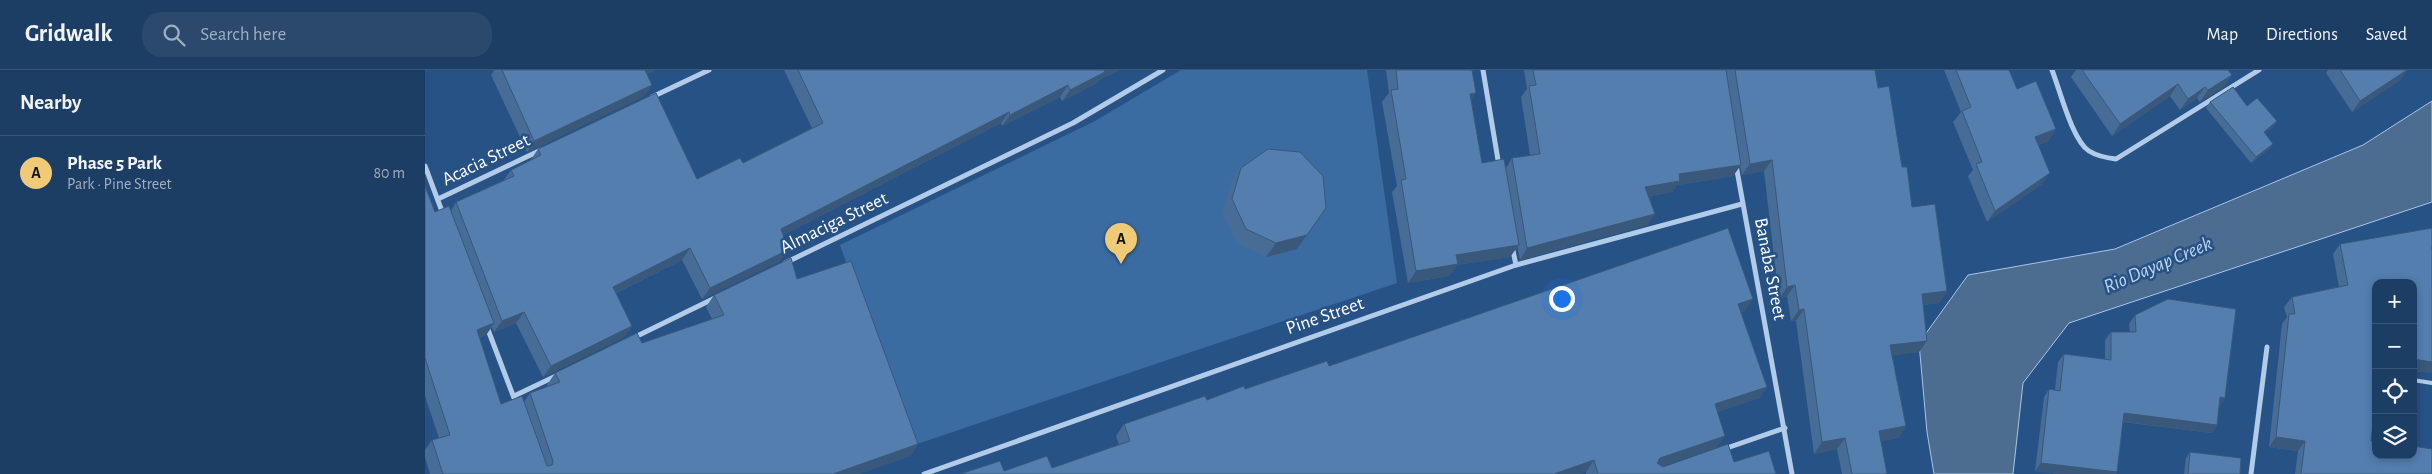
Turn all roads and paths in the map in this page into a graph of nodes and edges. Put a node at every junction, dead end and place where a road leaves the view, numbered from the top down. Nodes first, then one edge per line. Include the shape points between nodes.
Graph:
1 (709, 70) edge
2 (1163, 70) edge
3 (1483, 70) edge
4 (2052, 70) edge
5 (2259, 70) edge
6 (648, 99) edge
7 (551, 145) edge
8 (1735, 156) edge
9 (425, 166) edge
10 (1501, 177) edge
11 (438, 200) junction
12 (1742, 204) junction
13 (445, 217) edge
14 (1511, 236) edge
15 (1515, 265) junction
16 (780, 266) edge
17 (727, 292) edge
18 (486, 324) edge
19 (629, 340) edge
20 (2267, 347) dead end
21 (567, 370) edge
22 (2417, 381) edge
23 (2432, 383) edge
24 (514, 396) junction
25 (517, 405) edge
26 (1785, 428) junction
27 (1719, 451) edge
28 (924, 474) edge
29 (1792, 474) edge
30 (2251, 474) edge

1 - 6 street
2 - 16 street, Almaciga Street via 1073,123
3 - 10 street
4 - 5 street via 2079,141 2089,151 2116,159
7 - 11 street, Acacia Street
8 - 12 street, Banaba Street
9 - 11 street
11 - 13 street
12 - 15 street, Pine Street
12 - 26 street, Banaba Street
14 - 15 street
15 - 28 street, Pine Street
17 - 19 street
18 - 24 street
20 - 30 street
21 - 24 street
22 - 23 lane
24 - 25 street
26 - 27 street
26 - 29 street, Banaba Street

